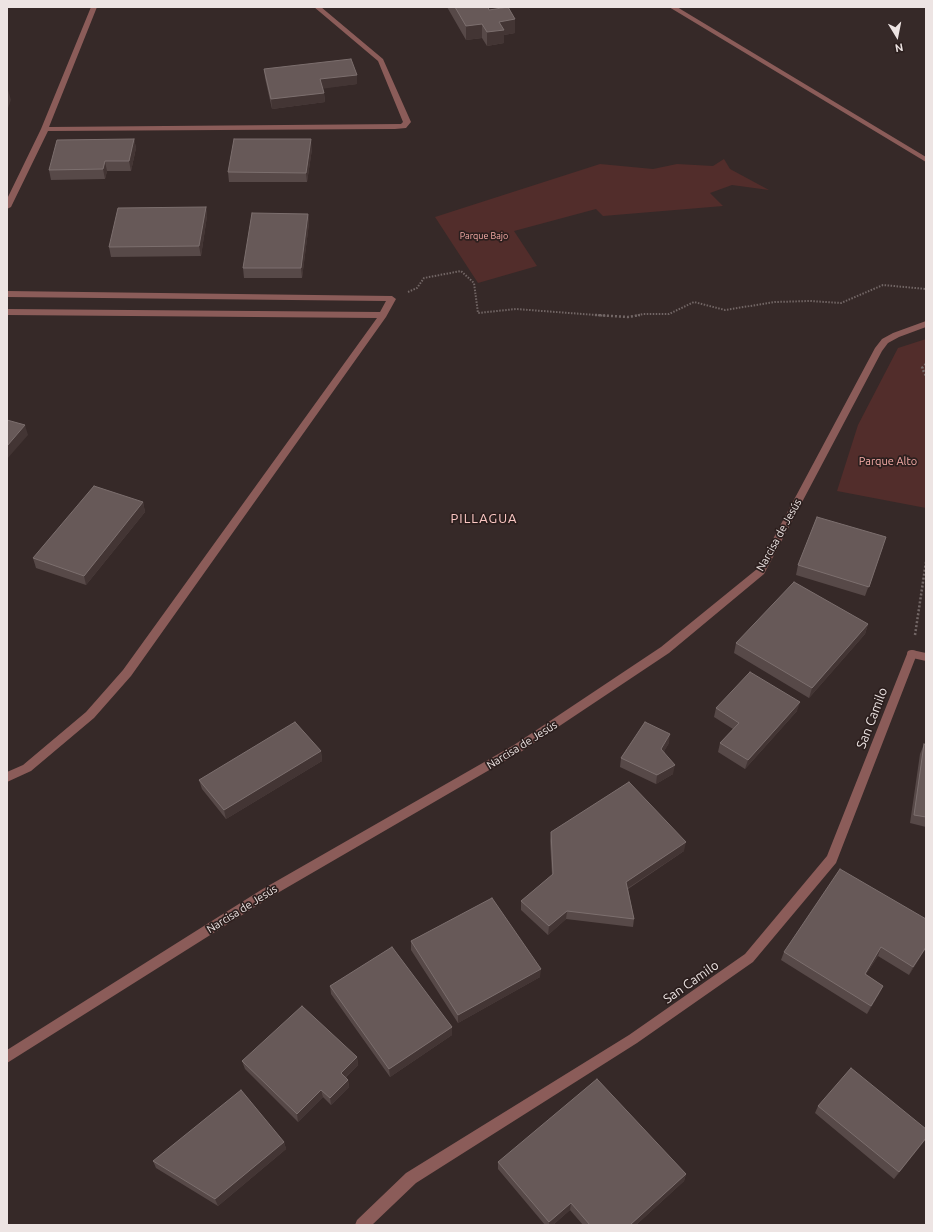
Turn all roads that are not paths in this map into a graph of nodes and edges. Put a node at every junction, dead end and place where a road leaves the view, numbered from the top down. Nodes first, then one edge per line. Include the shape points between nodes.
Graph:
1 (94, 7) edge
2 (317, 7) edge
3 (672, 7) edge
4 (690, 7) edge
5 (694, 19) junction
6 (45, 129) junction
7 (926, 160) edge
8 (7, 207) edge
9 (7, 294) edge
10 (7, 312) edge
11 (383, 315) junction
12 (926, 324) edge
13 (926, 657) edge
14 (7, 777) edge
15 (7, 1057) edge
16 (362, 1225) edge

1 - 6 street
2 - 6 street via 381,60 407,122 403,126
3 - 5 street
4 - 5 street
5 - 7 street
6 - 8 street
9 - 11 street via 392,300
10 - 11 street
11 - 14 street via 127,673 90,716 26,768
12 - 15 street, Narcisa de Jesús via 884,341 761,571 665,650 518,748 265,894
13 - 16 street, San Camilo via 912,654 832,859 749,958 633,1039 411,1178

